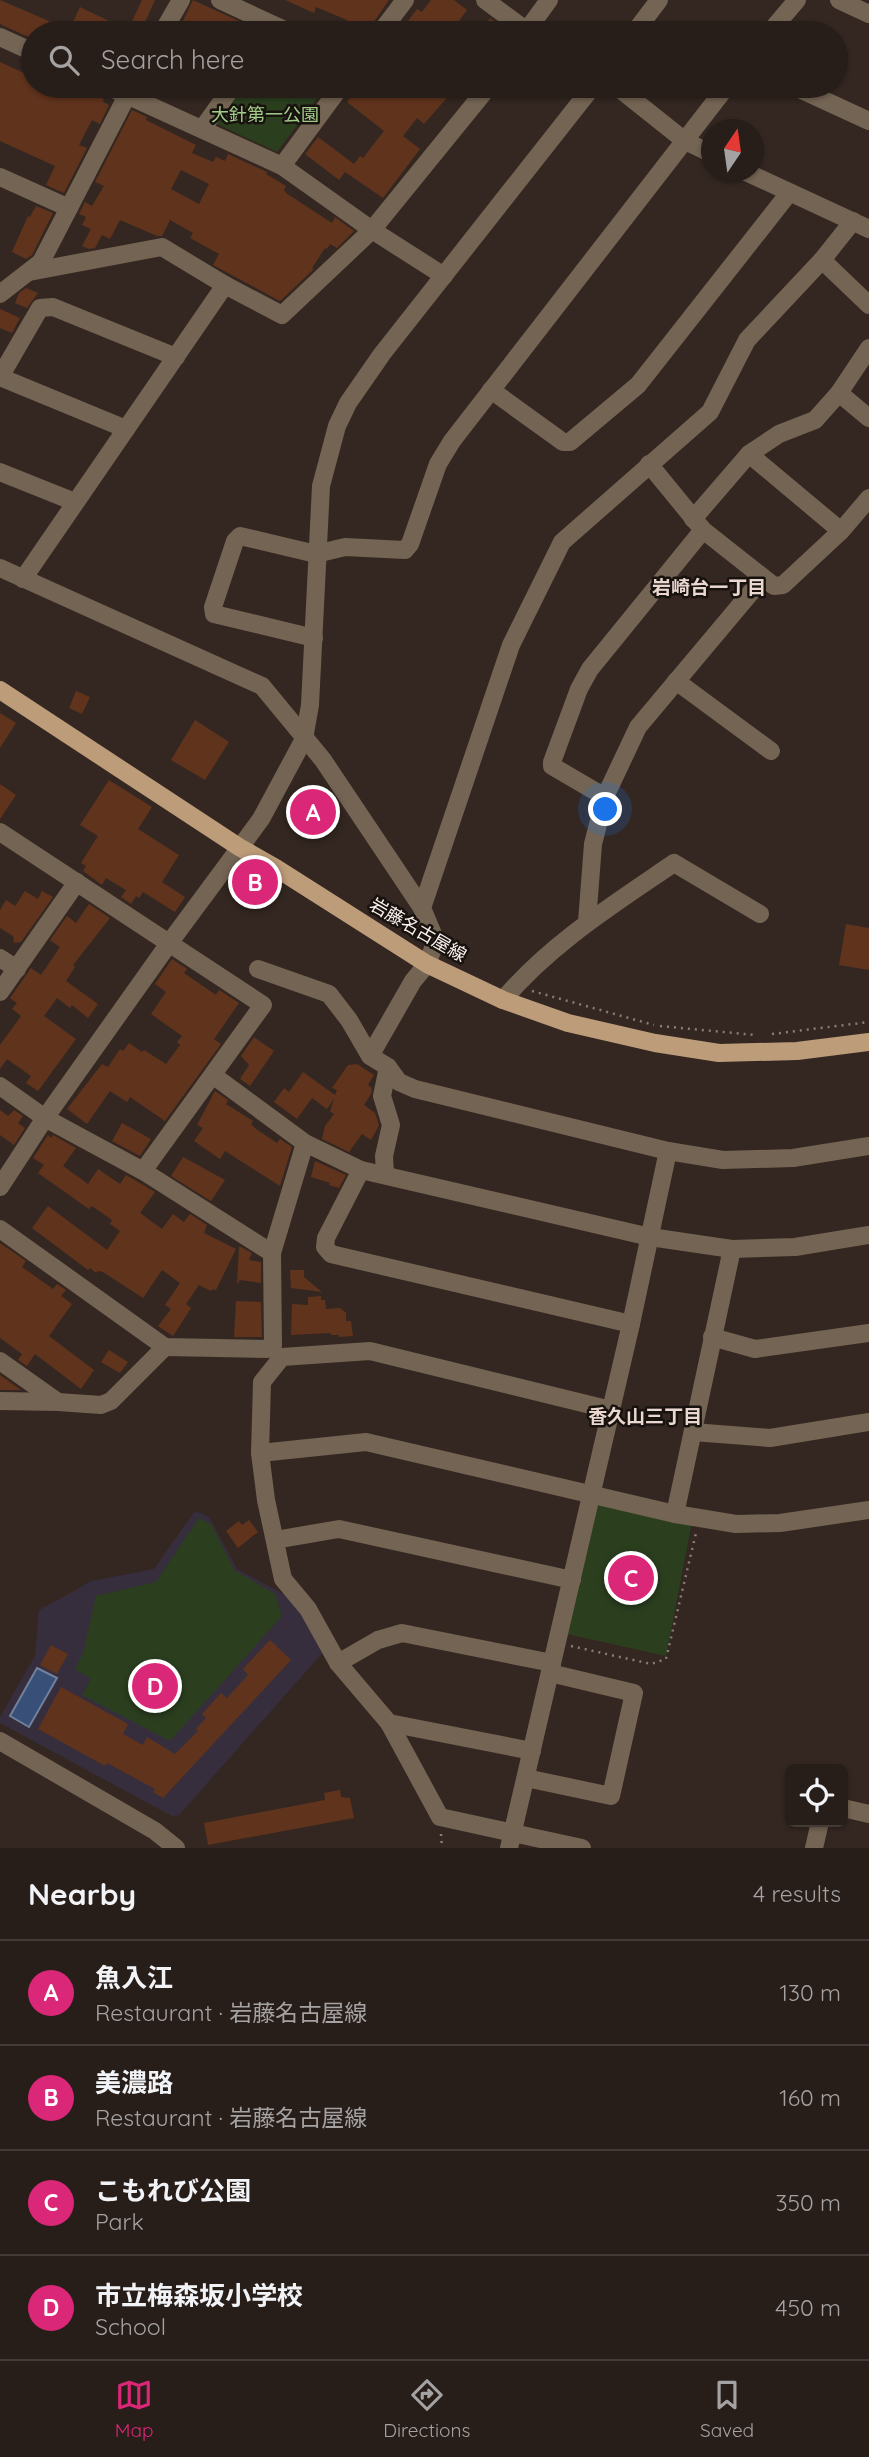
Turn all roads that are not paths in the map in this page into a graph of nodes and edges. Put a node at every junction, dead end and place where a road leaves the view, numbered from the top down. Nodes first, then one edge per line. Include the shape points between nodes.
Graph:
1 (181, 0) edge
2 (220, 0) edge
3 (405, 0) edge
4 (485, 0) edge
5 (549, 0) edge
6 (659, 0) edge
7 (797, 0) edge
8 (839, 0) edge
9 (869, 14) edge
10 (169, 21) edge
11 (260, 21) edge
12 (389, 21) edge
13 (512, 21) edge
14 (534, 21) edge
15 (643, 21) edge
16 (779, 21) edge
17 (0, 37) edge
18 (21, 47) edge
19 (125, 98) edge
20 (144, 98) edge
21 (224, 98) edge
22 (332, 98) edge
23 (479, 98) edge
24 (584, 98) edge
25 (631, 98) edge
26 (718, 98) edge
27 (819, 98) edge
28 (869, 121) edge
29 (202, 129) junction
30 (685, 141) junction
31 (701, 149) edge
32 (282, 166) junction
33 (0, 177) edge
34 (764, 181) edge
35 (789, 193) junction
36 (69, 208) junction
37 (861, 225) edge
38 (372, 230) junction
39 (822, 260) junction
40 (29, 272) junction
41 (444, 276) junction
42 (225, 285) junction
43 (0, 295) edge
44 (869, 305) edge
45 (869, 348) edge
46 (176, 356) junction
47 (491, 390) junction
48 (839, 393) junction
49 (869, 418) edge
50 (126, 429) junction
51 (749, 454) junction
52 (649, 464) junction
53 (0, 472) edge
54 (869, 498) edge
55 (75, 502) junction
56 (698, 525) junction
57 (841, 530) junction
58 (316, 554) junction
59 (0, 569) edge
60 (763, 578) junction
61 (23, 579) junction
62 (314, 638) junction
63 (676, 681) junction
64 (0, 690) edge
65 (304, 738) junction
66 (771, 751) dead end
67 (605, 797) junction
68 (0, 832) edge
69 (239, 847) junction
70 (77, 882) junction
71 (422, 908) junction
72 (760, 914) dead end
73 (587, 922) junction
74 (170, 942) junction
75 (0, 958) edge
76 (427, 964) junction
77 (17, 969) junction
78 (258, 969) dead end
79 (0, 992) edge
80 (509, 993) junction
81 (869, 1042) edge
82 (370, 1056) junction
83 (388, 1067) junction
84 (214, 1076) junction
85 (0, 1086) edge
86 (45, 1118) junction
87 (305, 1143) junction
88 (869, 1146) edge
89 (667, 1152) junction
90 (361, 1170) junction
91 (143, 1171) junction
92 (386, 1174) junction
93 (0, 1186) edge
94 (0, 1229) edge
95 (869, 1234) edge
96 (650, 1237) junction
97 (732, 1250) junction
98 (272, 1253) junction
99 (631, 1324) junction
100 (869, 1333) edge
101 (712, 1337) junction
102 (165, 1348) junction
103 (0, 1360) edge
104 (0, 1401) edge
105 (58, 1402) junction
106 (611, 1410) junction
107 (869, 1422) edge
108 (693, 1432) junction
109 (260, 1453) junction
110 (592, 1494) junction
111 (869, 1510) edge
112 (675, 1514) junction
113 (275, 1540) junction
114 (572, 1580) junction
115 (338, 1663) junction
116 (551, 1668) junction
117 (389, 1723) junction
118 (0, 1741) edge
119 (532, 1751) junction
120 (526, 1778) junction
121 (848, 1809) edge
122 (869, 1814) edge
123 (819, 1827) edge
124 (511, 1840) edge
125 (176, 1848) edge
126 (582, 1848) edge
127 (814, 1848) edge

1 - 10 street
2 - 11 street
3 - 12 street
4 - 13 street
5 - 14 street
6 - 15 street
7 - 16 street
8 - 9 street
17 - 18 street
19 - 36 street
20 - 29 street
21 - 29 street
22 - 32 street
23 - 38 street
24 - 41 street
25 - 30 street
26 - 30 street
27 - 28 street
29 - 32 street
30 - 31 street
30 - 47 street
32 - 38 street
33 - 36 street
34 - 35 street
35 - 37 street
35 - 47 street via 638,385 570,442 563,442
36 - 40 street via 41,262
37 - 39 street
38 - 41 street
38 - 42 street via 282,315
39 - 44 street
39 - 52 street via 747,340 710,412
40 - 42 street via 162,247
40 - 43 street
41 - 58 street via 382,354 337,426 321,486
42 - 46 street
45 - 48 street
46 - 50 street
46 - 50 street via 53,307 40,308 0,377
47 - 58 street via 438,464 405,550 345,547
48 - 49 street
48 - 51 street via 816,420 779,434
50 - 55 street
51 - 56 street
51 - 57 street
52 - 56 street
52 - 71 street via 562,542 511,645
53 - 55 street
54 - 57 street
55 - 61 street
56 - 60 street
56 - 67 street via 590,669 552,762
57 - 60 street via 783,585 775,586
58 - 62 street
58 - 62 street via 240,536 213,607 214,614
59 - 61 street
60 - 63 street
61 - 65 street via 262,686
62 - 65 street
63 - 66 street
63 - 67 street via 638,727
64 - 69 main road, 岩藤名古屋線
65 - 69 street via 261,820
65 - 71 street
67 - 73 street via 593,844
68 - 70 street
69 - 74 street
69 - 76 main road, 岩藤名古屋線
70 - 74 street
70 - 77 street
71 - 76 street via 436,941
72 - 73 street via 674,863
73 - 80 street
74 - 84 street via 263,1005
74 - 86 street
75 - 77 street
76 - 80 main road, 岩藤名古屋線
76 - 82 street
77 - 79 street
78 - 82 street via 329,994
80 - 81 main road, 岩藤名古屋線 via 568,1023 719,1053 797,1051
82 - 83 street
83 - 89 street via 399,1082 415,1089
83 - 92 street via 382,1096 391,1125 384,1156
84 - 87 street
84 - 91 street
85 - 86 street
86 - 91 street
86 - 93 street
87 - 90 street
87 - 98 street
88 - 89 street via 738,1161
89 - 96 street
90 - 92 street
90 - 99 street via 326,1238 325,1247 331,1254
91 - 98 street
92 - 96 street
94 - 102 street
95 - 97 street via 795,1247
96 - 97 street
96 - 99 street
97 - 101 street
98 - 102 street via 274,1340 268,1349
99 - 106 street
100 - 101 street via 755,1349
101 - 108 street
102 - 105 street via 111,1401 101,1405
103 - 105 street
104 - 105 street
106 - 109 street via 370,1351 282,1357 261,1382
106 - 110 street
107 - 108 street via 770,1438
108 - 112 street
109 - 110 street via 366,1442
109 - 113 street
110 - 112 street
110 - 114 street
111 - 112 street via 780,1523 736,1524
113 - 114 street via 339,1529
113 - 115 street via 284,1579 308,1609
114 - 116 street
115 - 116 street via 378,1640 402,1633
115 - 117 street
116 - 119 street
116 - 120 street via 634,1693 620,1757 611,1796
117 - 119 street
117 - 124 street via 440,1817
118 - 125 street via 155,1831
119 - 120 street
120 - 124 street
121 - 122 street
123 - 127 street
124 - 126 street

